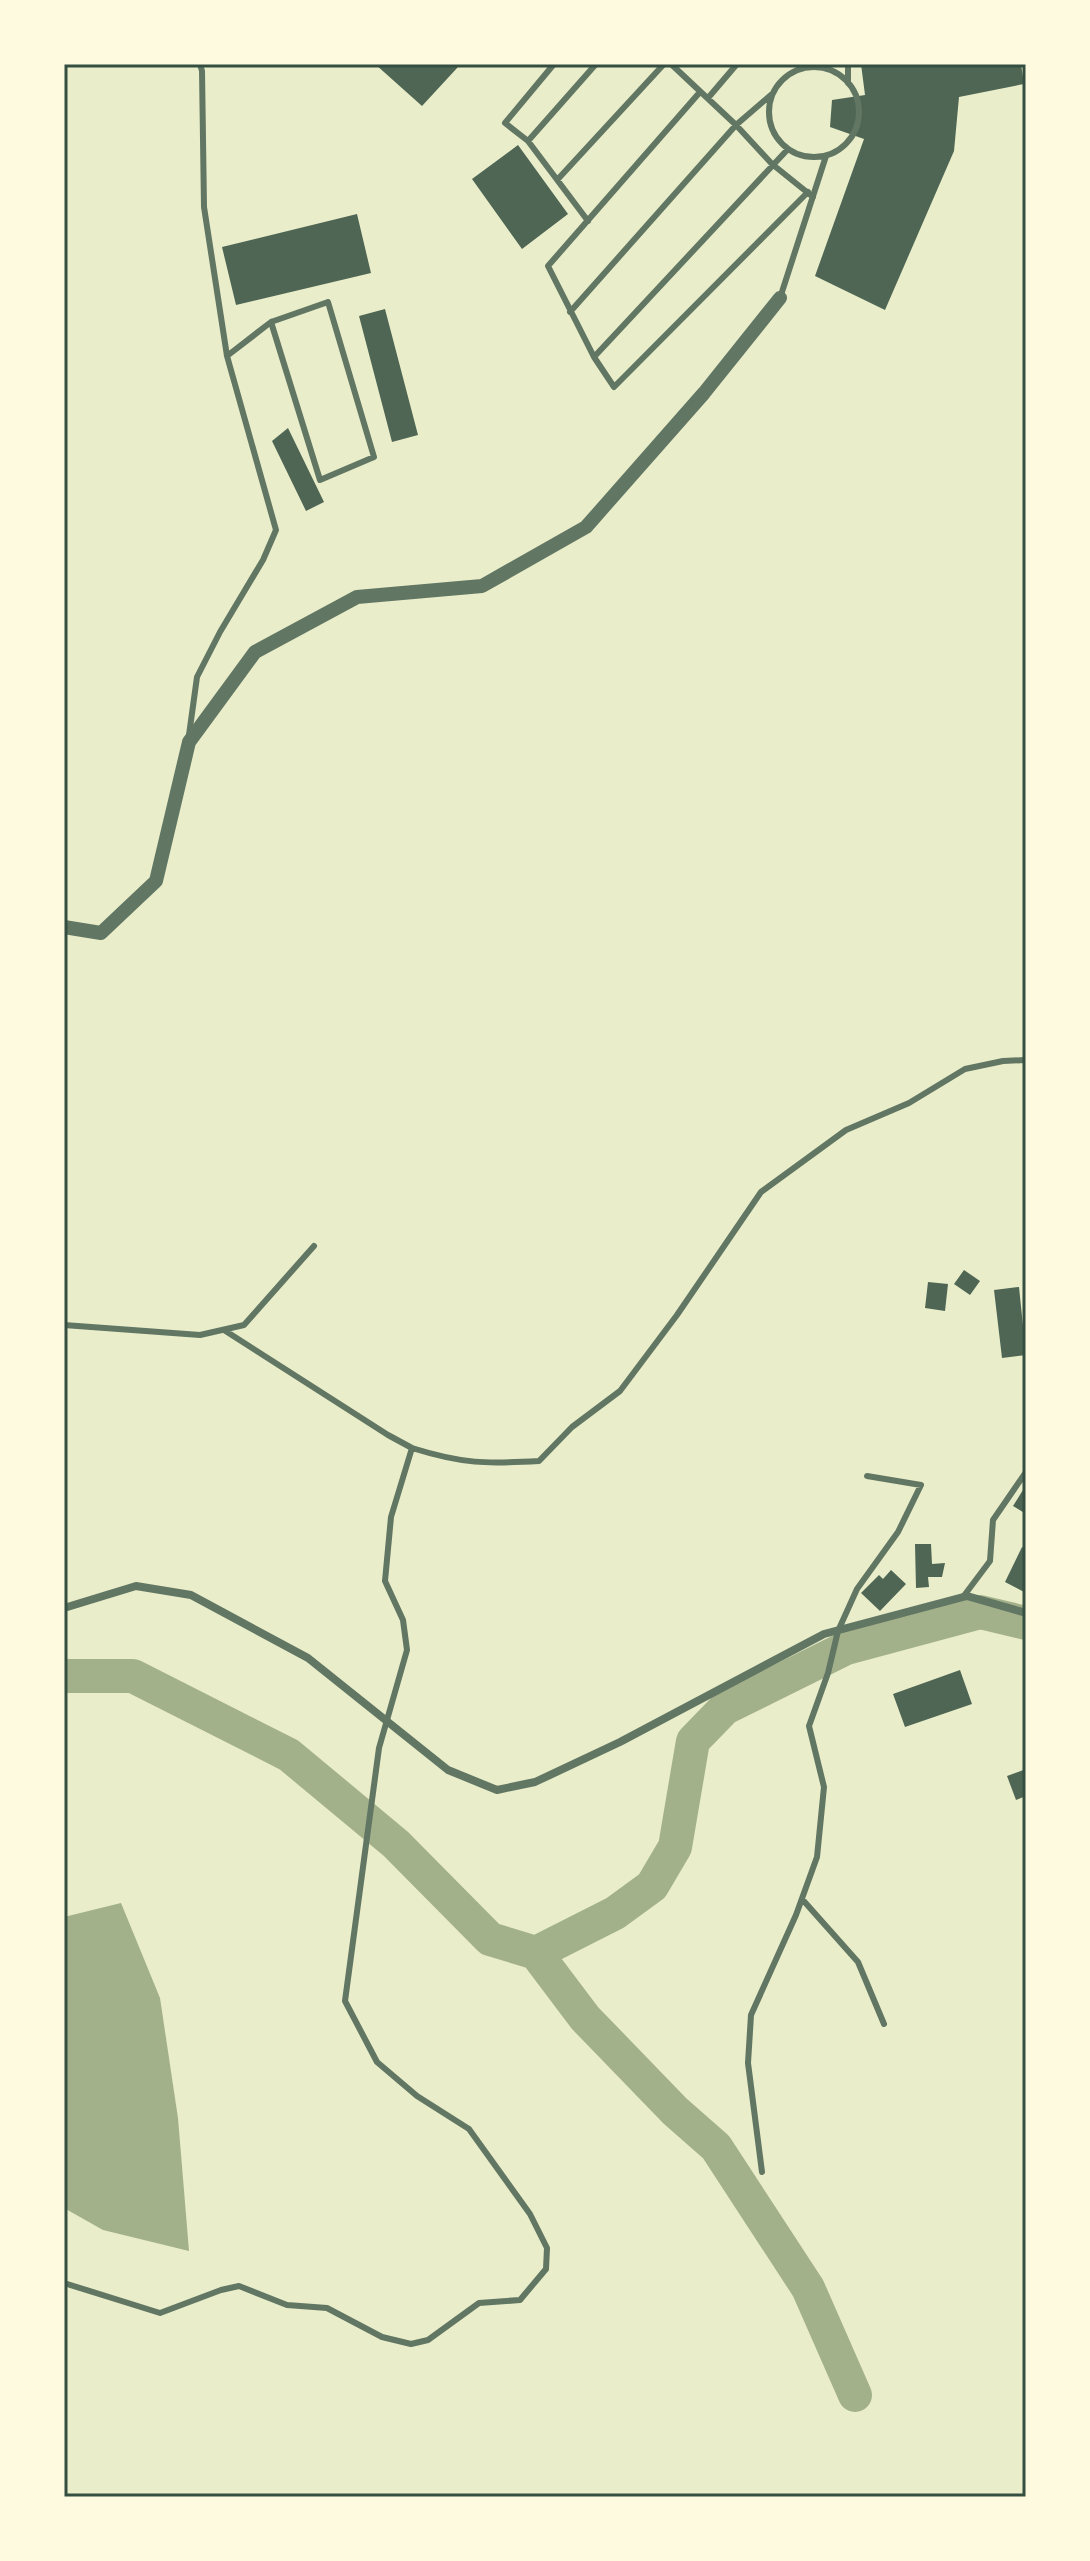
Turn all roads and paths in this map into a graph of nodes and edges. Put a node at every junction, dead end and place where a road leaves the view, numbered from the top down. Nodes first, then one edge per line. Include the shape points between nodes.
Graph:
1 (200, 64) edge
2 (554, 64) edge
3 (596, 64) edge
4 (664, 64) edge
5 (671, 64) edge
6 (737, 64) edge
7 (801, 64) edge
8 (848, 64) edge
9 (795, 71) junction
10 (848, 83) junction
11 (700, 92) junction
12 (772, 94) junction
13 (708, 98) junction
14 (736, 125) junction
15 (528, 141) junction
16 (788, 149) junction
17 (826, 156) junction
18 (772, 164) junction
19 (558, 179) junction
20 (811, 194) junction
21 (588, 221) junction
22 (780, 298) joint
23 (570, 312) junction
24 (271, 322) junction
25 (227, 356) junction
26 (594, 357) junction
27 (189, 742) junction
28 (64, 927) edge
29 (1026, 1060) edge
30 (314, 1246) dead end
31 (64, 1325) edge
32 (224, 1330) junction
33 (412, 1448) junction
34 (1026, 1472) edge
35 (867, 1476) dead end
36 (963, 1597) junction
37 (64, 1608) edge
38 (1026, 1613) edge
39 (838, 1631) junction
40 (802, 1899) junction
41 (884, 2024) dead end
42 (762, 2172) dead end
43 (64, 2283) edge

1 - 25 lane via 204,207
2 - 15 lane via 505,123
3 - 15 lane
4 - 19 lane
5 - 11 lane
6 - 13 lane
7 - 9 lane
8 - 10 lane
9 - 10 lane via 824,68
9 - 12 lane
10 - 17 lane via 856,96 857,124 851,139
11 - 13 lane
11 - 21 lane
12 - 14 lane
12 - 16 lane via 768,119
13 - 14 lane
14 - 18 lane
14 - 23 lane
15 - 19 lane
16 - 17 lane via 810,158
16 - 18 lane
17 - 20 lane
18 - 20 lane
18 - 26 lane
19 - 21 lane
20 - 22 lane
20 - 26 lane via 614,387
21 - 23 lane via 548,266
22 - 27 street via 586,527 482,586 357,597 255,652
23 - 26 lane
24 - 24 lane via 320,480 374,457 328,302
24 - 25 lane
25 - 27 lane via 276,530 197,677
27 - 28 street via 156,881 101,933
29 - 33 lane via 965,1069 909,1103 846,1130 761,1192 620,1391 572,1427 539,1461 482,1464
30 - 32 lane via 244,1325
31 - 32 lane via 200,1335
32 - 33 lane
33 - 43 lane via 391,1517 385,1581 403,1620 407,1650 379,1748 345,2001 377,2062 469,2129 530,2214 547,2248 546,2269 520,2300 479,2303 428,2340 411,2344 382,2337 327,2308 287,2305 239,2286 160,2313
34 - 36 lane via 993,1520 990,1561
35 - 39 lane via 921,1485 898,1532 857,1589
36 - 38 street
36 - 39 street
37 - 39 street via 136,1586 191,1595 308,1658 448,1770 497,1790 535,1782
39 - 40 lane via 809,1726 824,1787 817,1857
40 - 41 lane via 858,1962
40 - 42 lane via 751,2015 748,2063

